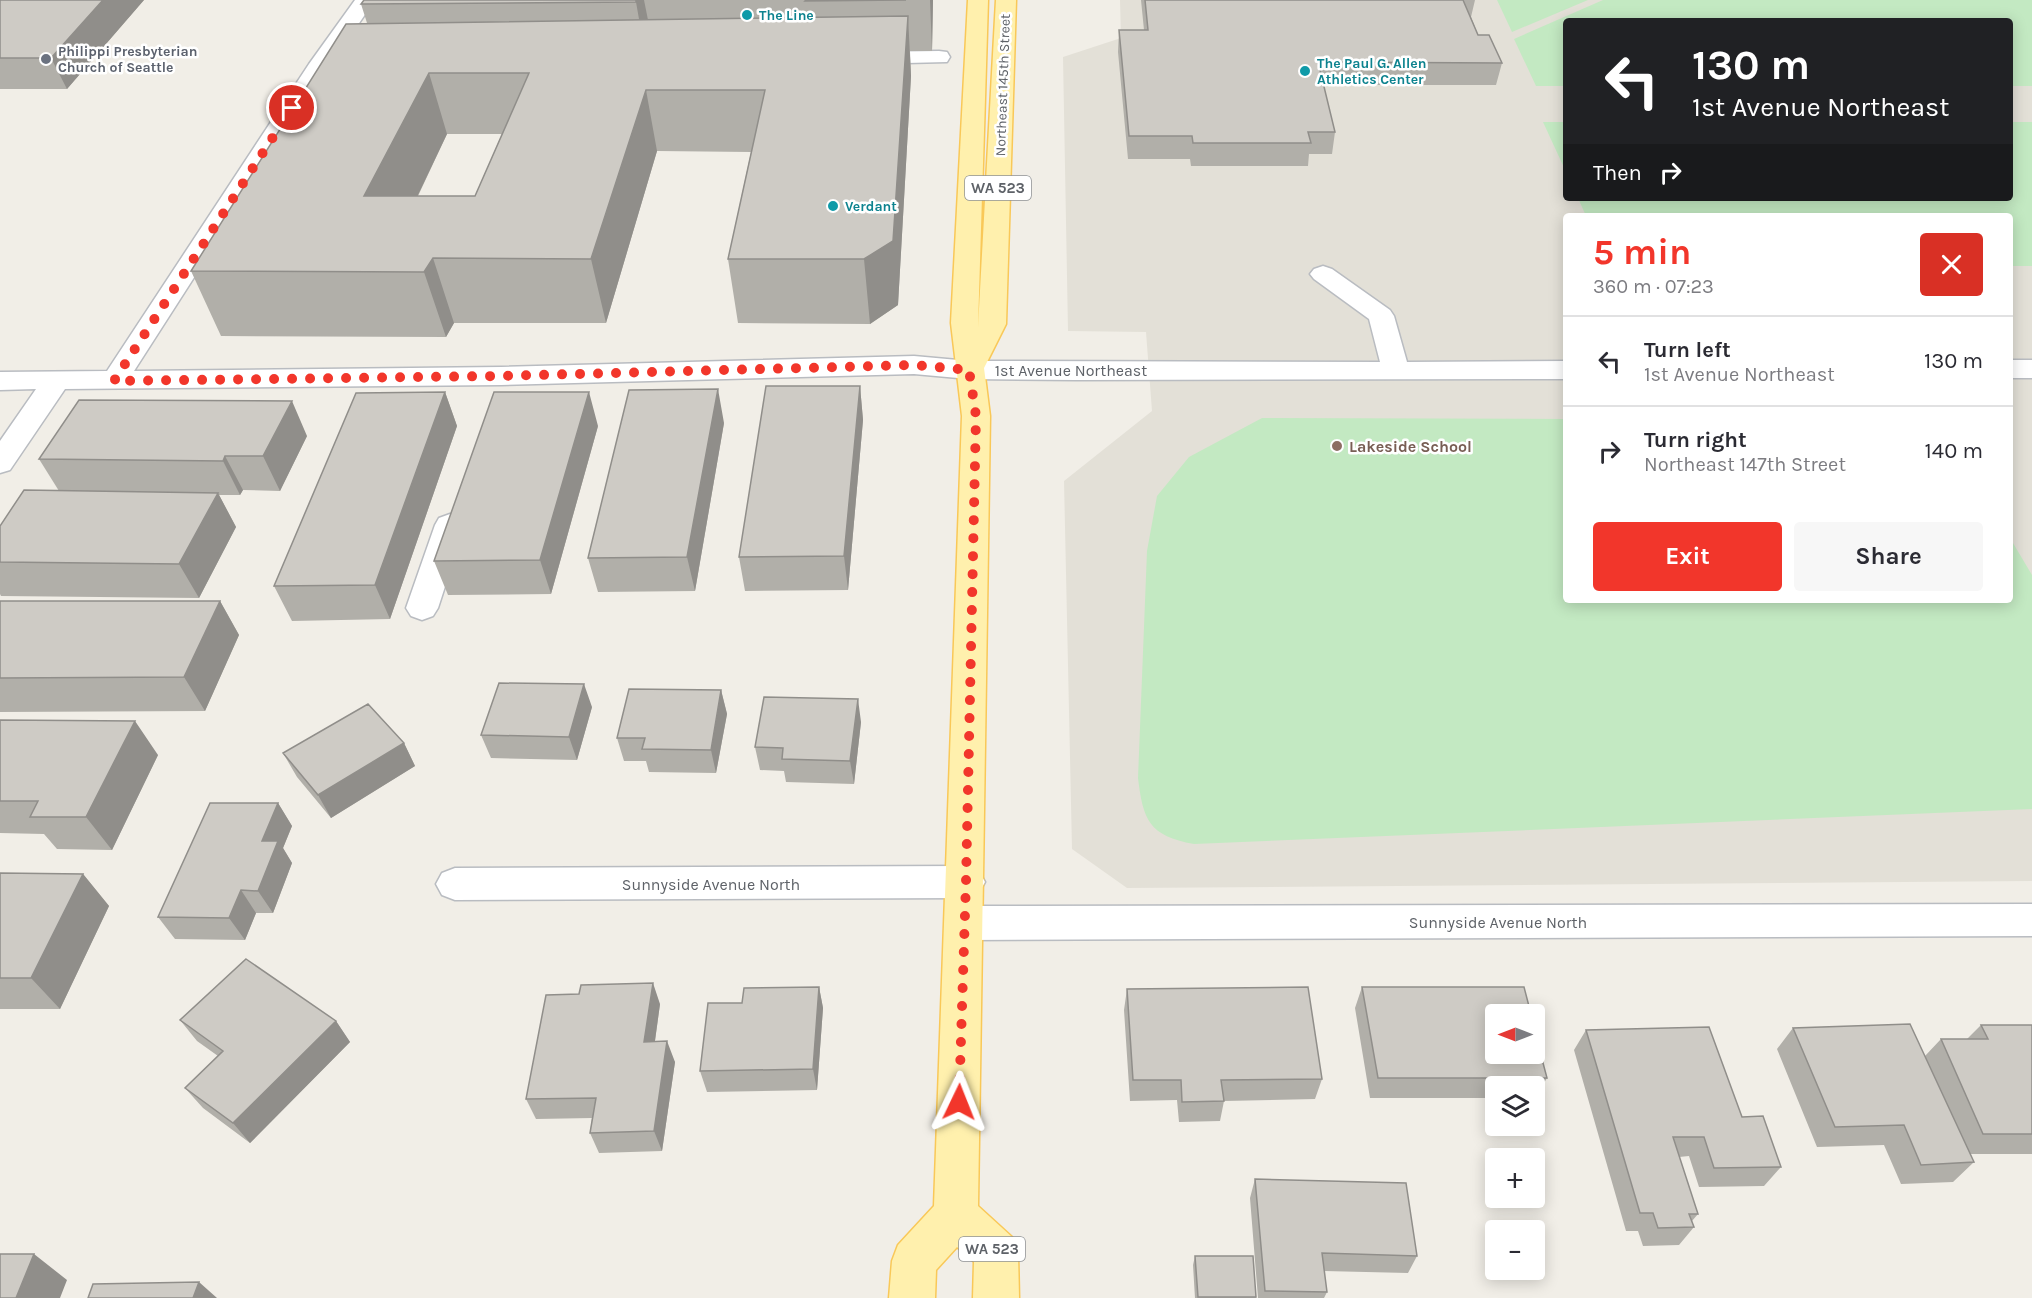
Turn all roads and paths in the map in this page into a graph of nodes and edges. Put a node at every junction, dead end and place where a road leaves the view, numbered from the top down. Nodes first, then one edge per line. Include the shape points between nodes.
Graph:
1 (365, 0) edge
2 (978, 0) edge
3 (1006, 0) edge
4 (939, 57) dead end
5 (845, 58) edge
6 (1323, 274) dead end
7 (2013, 369) edge
8 (2032, 369) edge
9 (969, 370) junction
10 (1396, 370) junction
11 (1563, 370) edge
12 (501, 376) junction
13 (57, 380) junction
14 (0, 381) edge
15 (114, 381) junction
16 (492, 407) edge
17 (0, 463) edge
18 (460, 496) edge
19 (422, 608) dead end
20 (966, 882) junction
21 (455, 884) dead end
22 (2032, 920) edge
23 (964, 923) junction
24 (956, 1215) junction
25 (912, 1298) edge
26 (996, 1298) edge

1 - 15 street via 331,63
2 - 9 main road, Northeast 145th Street / WA 523 via 964,323
3 - 9 main road, Northeast 145th Street / WA 523 via 993,324
4 - 5 street
6 - 10 street via 1381,316
7 - 8 street
9 - 10 street, 1st Avenue Northeast
9 - 12 street, 1st Avenue Northeast via 914,365
9 - 20 main road, WA 523 via 976,416
10 - 11 street, 1st Avenue Northeast
12 - 15 street, 1st Avenue Northeast
12 - 16 street
13 - 14 street, 1st Avenue Northeast
13 - 15 street, 1st Avenue Northeast
13 - 17 street
18 - 19 street
20 - 21 street, Sunnyside Avenue North
20 - 23 main road, WA 523
22 - 23 street, Sunnyside Avenue North
23 - 24 main road, WA 523
24 - 25 main road, WA 523 via 914,1261
24 - 26 main road, WA 523 via 996,1253

